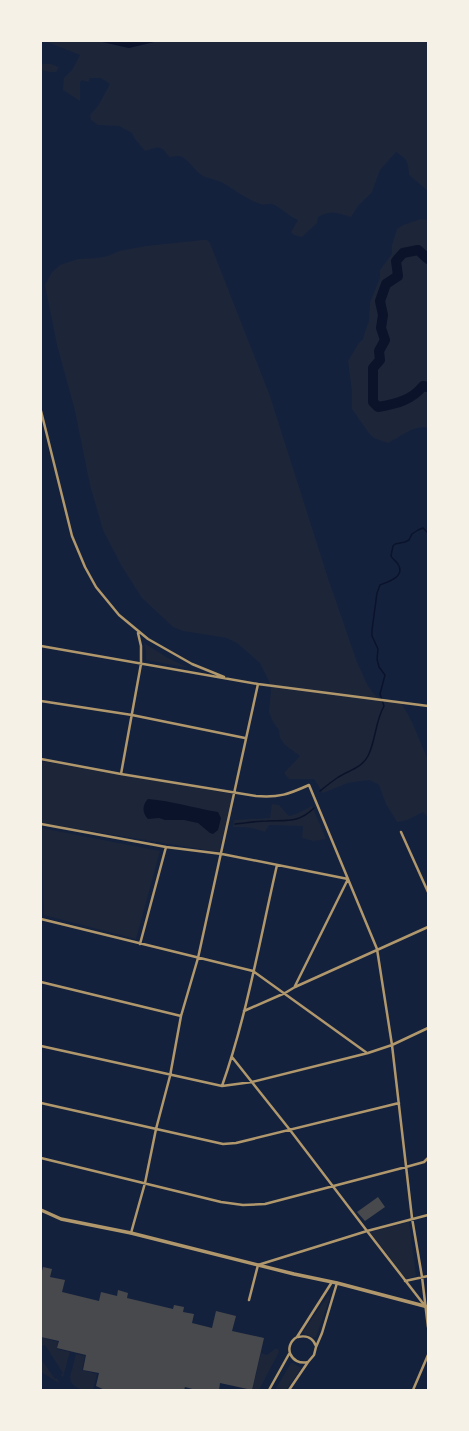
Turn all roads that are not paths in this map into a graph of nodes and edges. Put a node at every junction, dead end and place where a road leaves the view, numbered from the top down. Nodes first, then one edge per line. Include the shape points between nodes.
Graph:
1 (41, 411) edge
2 (138, 631) junction
3 (41, 646) edge
4 (141, 664) junction
5 (228, 678) junction
6 (258, 684) junction
7 (41, 701) edge
8 (428, 706) edge
9 (132, 715) junction
10 (245, 738) junction
11 (41, 759) edge
12 (121, 774) junction
13 (235, 793) junction
14 (41, 824) edge
15 (401, 832) dead end
16 (166, 846) junction
17 (222, 854) junction
18 (277, 865) junction
19 (348, 879) junction
20 (428, 892) edge
21 (41, 919) edge
22 (428, 926) edge
23 (140, 944) junction
24 (377, 950) junction
25 (198, 958) junction
26 (253, 971) junction
27 (41, 982) edge
28 (295, 987) junction
29 (285, 993) junction
30 (244, 1011) junction
31 (181, 1016) junction
32 (428, 1028) edge
33 (392, 1045) junction
34 (41, 1046) edge
35 (368, 1053) junction
36 (232, 1057) junction
37 (170, 1076) junction
38 (252, 1082) junction
39 (222, 1086) junction
40 (41, 1103) edge
41 (399, 1103) junction
42 (156, 1130) junction
43 (290, 1130) junction
44 (41, 1158) edge
45 (428, 1158) edge
46 (406, 1167) junction
47 (145, 1183) junction
48 (332, 1186) junction
49 (41, 1210) edge
50 (428, 1215) edge
51 (412, 1218) junction
52 (367, 1231) junction
53 (131, 1233) junction
54 (258, 1265) junction
55 (428, 1276) edge
56 (422, 1277) junction
57 (405, 1281) junction
58 (332, 1282) junction
59 (337, 1283) junction
60 (249, 1300) dead end
61 (427, 1306) edge
62 (428, 1327) edge
63 (297, 1337) junction
64 (316, 1347) junction
65 (290, 1354) junction
66 (428, 1355) edge
67 (308, 1362) junction
68 (269, 1390) edge
69 (290, 1390) edge
70 (413, 1390) edge

1 - 2 street via 69,525 80,557 103,596 119,615
2 - 4 street
2 - 5 street via 192,664
3 - 4 street
4 - 5 street
4 - 9 street
5 - 6 street
6 - 8 street
6 - 10 street
7 - 9 street
9 - 10 street
9 - 12 street
10 - 13 street
11 - 12 street
12 - 13 street
13 - 17 street
13 - 19 street via 270,797 285,795 309,785
14 - 16 street
15 - 20 street
16 - 17 street
16 - 23 street
17 - 18 street
17 - 25 street
18 - 19 street
18 - 26 street
19 - 24 street
19 - 28 street
21 - 23 street
22 - 24 street
23 - 25 street
24 - 28 street
24 - 33 street
25 - 26 street
25 - 31 street
26 - 29 street
26 - 30 street
27 - 31 street
28 - 29 street
29 - 30 street
29 - 35 street
30 - 36 street
31 - 37 street
32 - 33 street
33 - 35 street
33 - 41 street
34 - 37 street
35 - 38 street
36 - 38 street
36 - 39 street
37 - 39 street
37 - 42 street
38 - 39 street
38 - 43 street
40 - 42 street
41 - 43 street
41 - 46 street
42 - 43 street via 223,1144
42 - 47 street
43 - 48 street
44 - 47 street
45 - 46 street via 424,1162
46 - 48 street
46 - 51 street
47 - 48 street via 243,1205 265,1204
47 - 53 street
48 - 52 street
49 - 53 street via 61,1219
50 - 51 street
51 - 52 street
51 - 56 street
52 - 54 street
52 - 57 street
53 - 54 street
54 - 58 street
54 - 60 street
55 - 56 street
56 - 57 street
56 - 61 street
57 - 61 street
58 - 59 street
58 - 63 street
59 - 61 street
59 - 64 street
61 - 62 street
63 - 64 street via 309,1337
63 - 65 street via 290,1343
64 - 67 street via 314,1356
65 - 67 street via 296,1361
65 - 68 street
66 - 70 street
67 - 69 street

